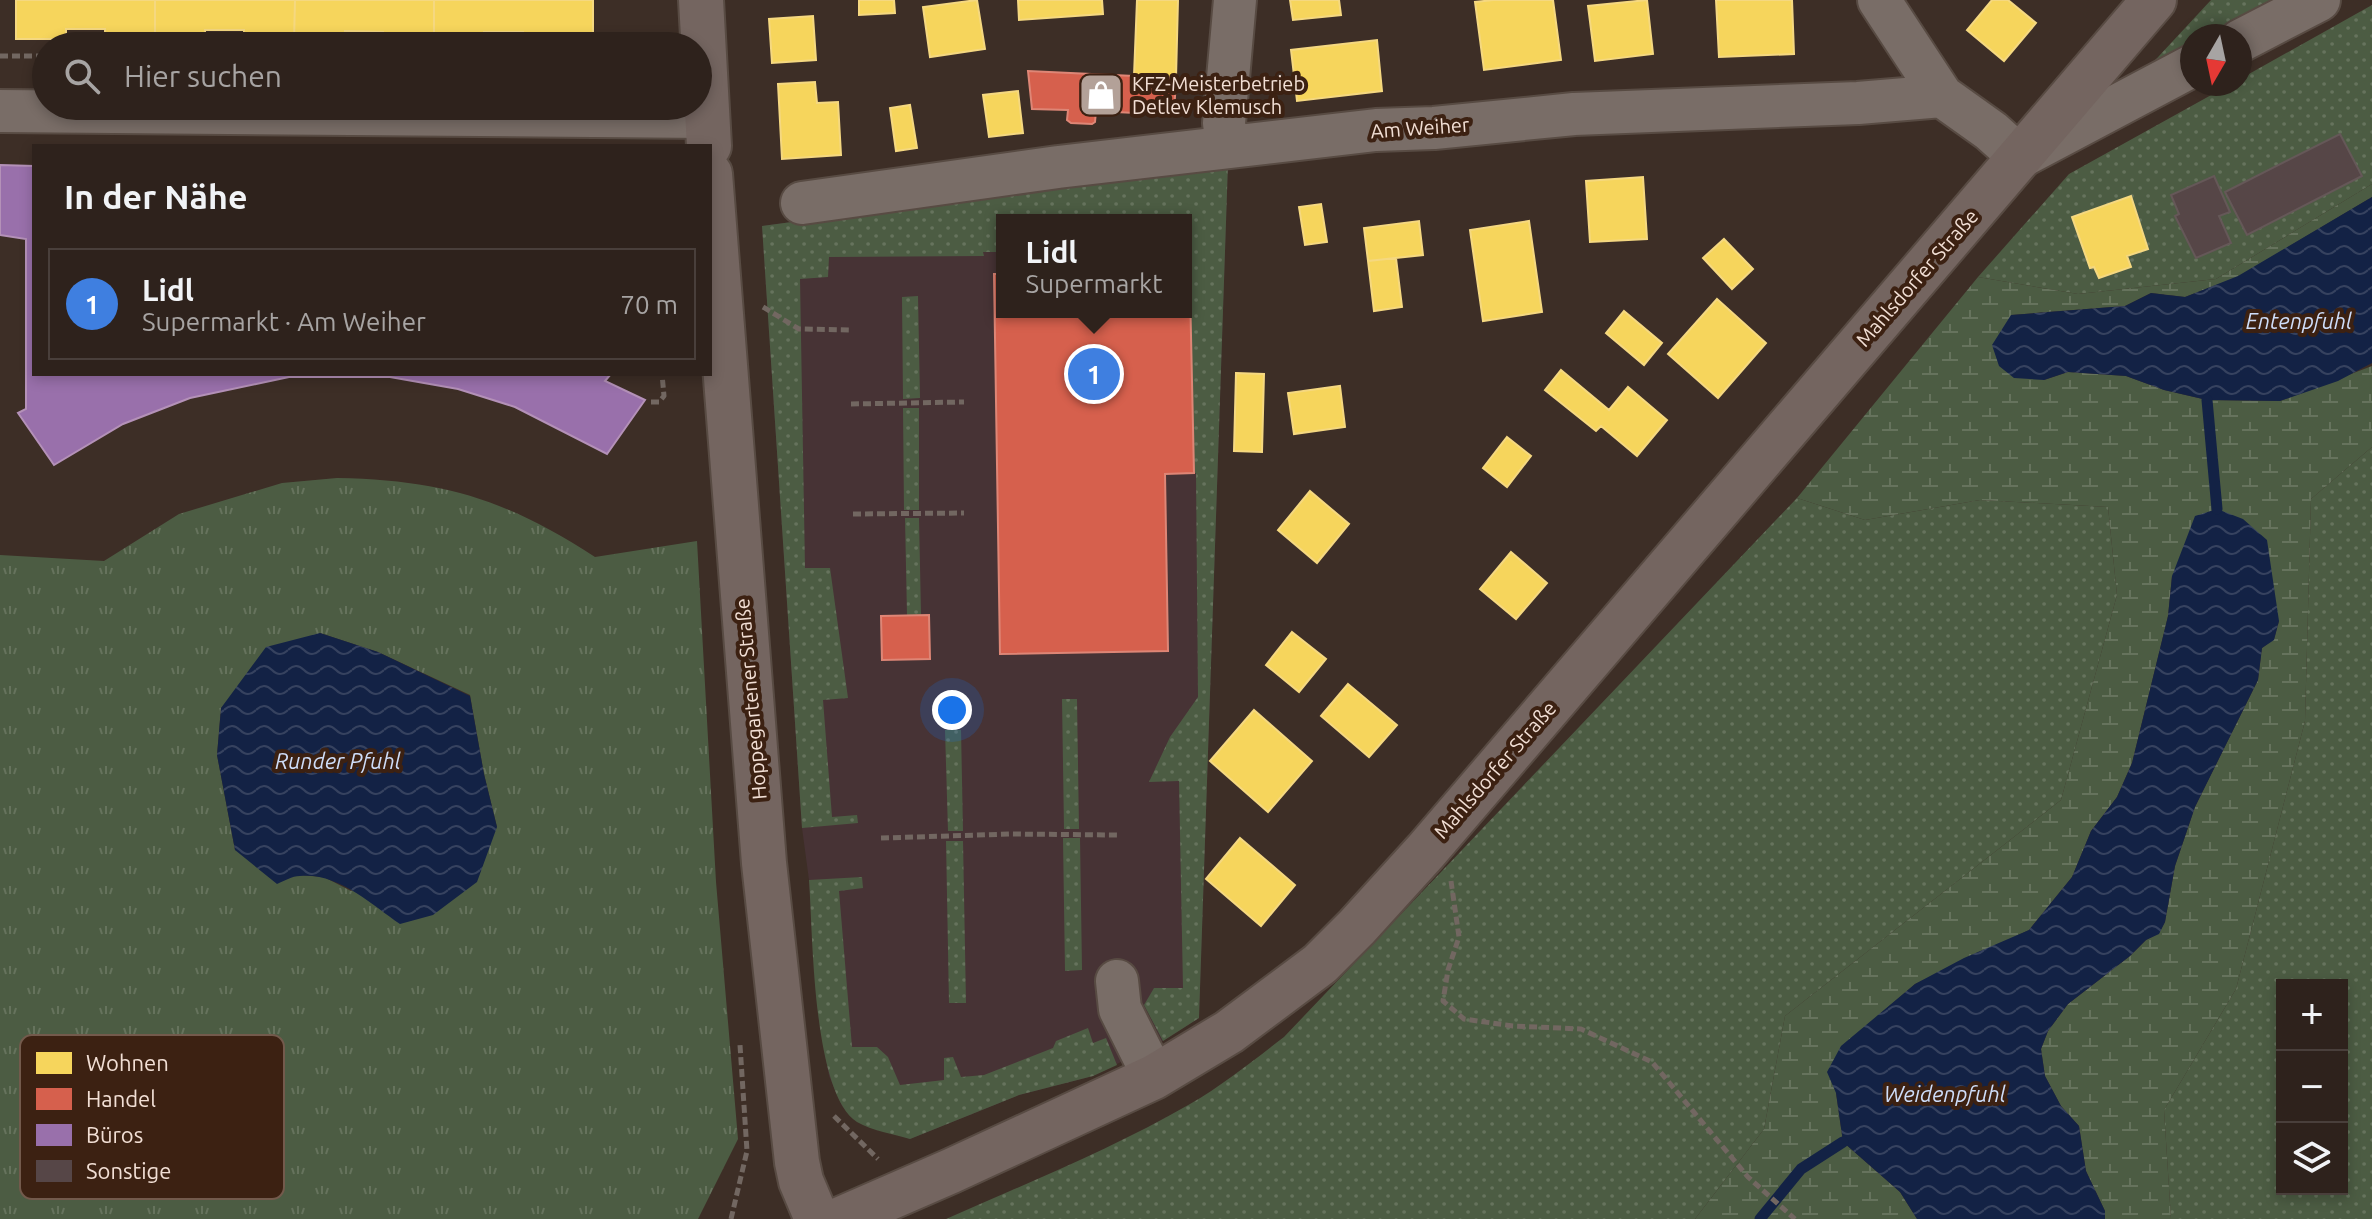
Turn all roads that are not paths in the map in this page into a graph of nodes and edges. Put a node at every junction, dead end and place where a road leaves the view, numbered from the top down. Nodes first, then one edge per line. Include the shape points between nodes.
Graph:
1 (701, 0) edge
2 (1235, 0) edge
3 (1879, 0) edge
4 (2154, 0) edge
5 (2319, 0) edge
6 (703, 32) edge
7 (2252, 35) edge
8 (2180, 72) edge
9 (1942, 96) junction
10 (0, 111) edge
11 (32, 112) edge
12 (303, 120) edge
13 (708, 132) edge
14 (1227, 147) junction
15 (2020, 157) junction
16 (712, 200) edge
17 (802, 203) dead end
18 (1117, 981) dead end
19 (1154, 1077) junction
20 (817, 1219) edge
21 (841, 1219) edge

1 - 6 main road
2 - 14 street via 1224,123
3 - 9 street
4 - 15 main road, Mahlsdorfer Straße
5 - 7 street
8 - 15 street, Mahlsdorfer Straße
9 - 14 street, Am Weiher via 1574,114
9 - 15 street
10 - 11 street
12 - 13 street
14 - 17 street, Am Weiher
15 - 19 main road, Mahlsdorfer Straße via 1357,927 1320,964 1229,1032
16 - 20 main road, Hoppegartener Straße via 764,863 797,1162
18 - 19 street via 1120,1009
19 - 21 main road, Mahlsdorfer Straße

